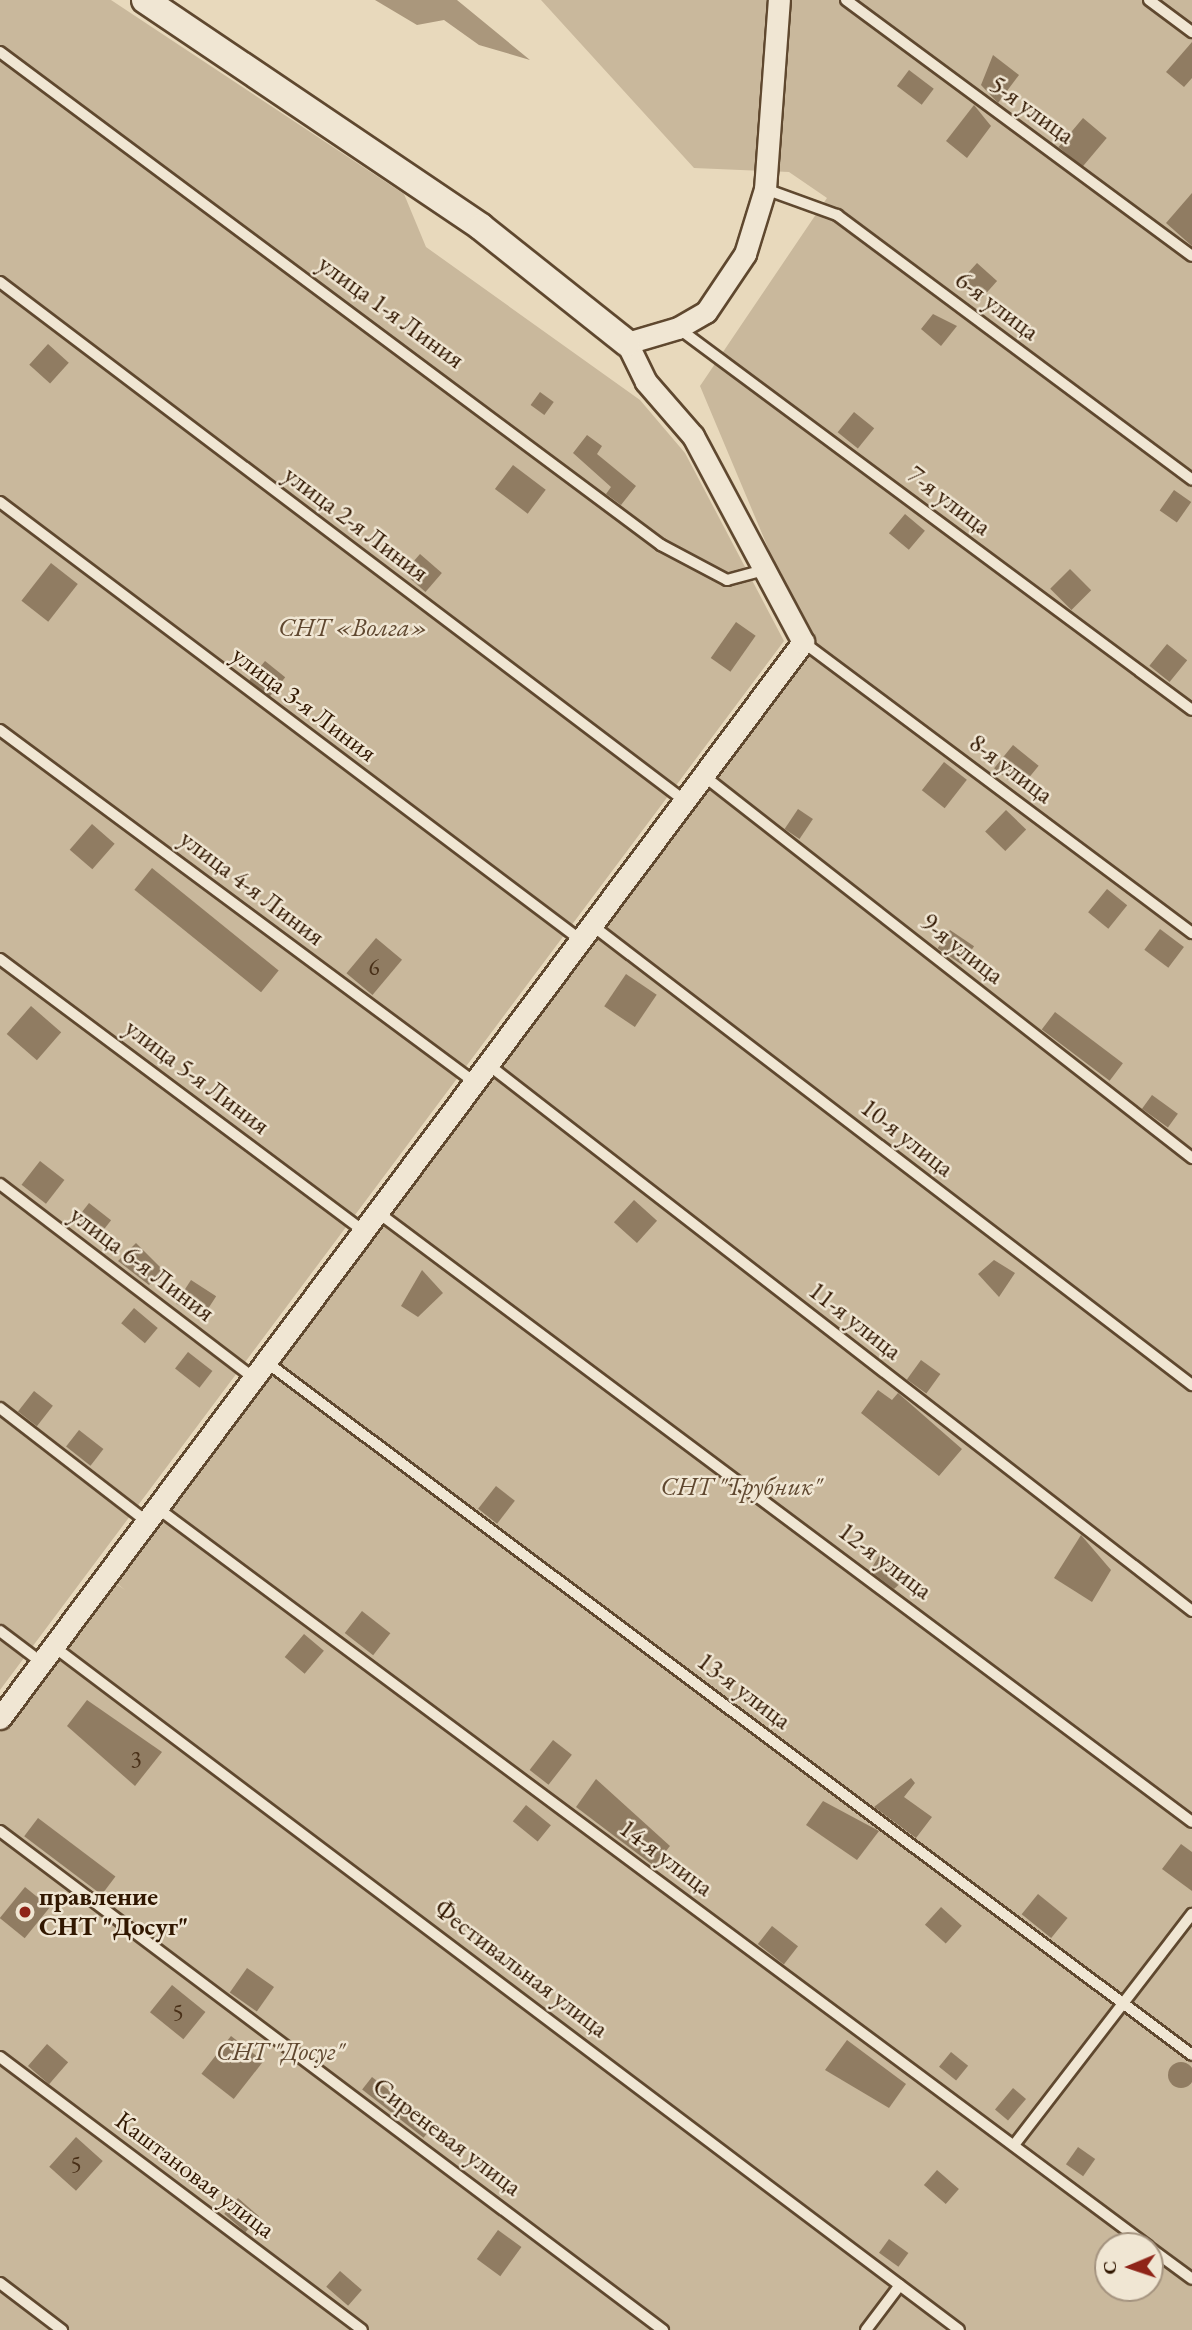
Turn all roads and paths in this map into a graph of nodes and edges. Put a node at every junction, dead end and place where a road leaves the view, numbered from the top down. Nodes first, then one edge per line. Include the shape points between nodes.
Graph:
1 (145, 0) edge
2 (779, 0) edge
3 (846, 0) edge
4 (1149, 0) edge
5 (1192, 32) edge
6 (0, 52) edge
7 (765, 189) junction
8 (1192, 256) edge
9 (0, 282) edge
10 (678, 328) junction
11 (627, 343) junction
12 (1192, 480) edge
13 (0, 502) edge
14 (764, 569) junction
15 (803, 642) junction
16 (1192, 710) edge
17 (0, 730) edge
18 (704, 776) junction
19 (685, 802) junction
20 (1192, 933) edge
21 (588, 934) junction
22 (0, 958) edge
23 (489, 1066) junction
24 (477, 1084) junction
25 (1192, 1158) edge
26 (0, 1184) edge
27 (380, 1214) junction
28 (366, 1233) junction
29 (263, 1372) junction
30 (1192, 1385) edge
31 (0, 1408) edge
32 (151, 1514) junction
33 (1192, 1611) edge
34 (0, 1632) edge
35 (47, 1654) junction
36 (0, 1718) edge
37 (1192, 1822) edge
38 (0, 1831) edge
39 (1192, 1914) edge
40 (1124, 2003) junction
41 (1192, 2055) edge
42 (0, 2057) edge
43 (1014, 2146) junction
44 (1129, 2232) edge
45 (1164, 2258) edge
46 (1192, 2279) edge
47 (0, 2283) edge
48 (900, 2285) junction
49 (62, 2330) edge
50 (362, 2330) edge
51 (663, 2330) edge
52 (866, 2330) edge
53 (959, 2330) edge

1 - 11 street via 481,227
2 - 7 street
3 - 8 lane, 5-я улица
4 - 5 lane
6 - 14 lane, улица 1-я Линия via 661,545 727,580
7 - 10 street via 726,287 706,312
7 - 12 lane, 6-я улица via 837,215
9 - 19 lane, улица 2-я Линия
10 - 11 street
10 - 16 lane, 7-я улица
11 - 14 street via 646,382 693,436
13 - 21 lane, улица 3-я Линия
14 - 15 street
15 - 18 street
15 - 20 lane, 8-я улица
17 - 24 lane, улица 4-я Линия
18 - 19 street
18 - 25 lane, 9-я улица
19 - 21 street
21 - 23 street
21 - 30 lane, 10-я улица
22 - 28 lane, улица 5-я Линия
23 - 24 street
23 - 33 lane, 11-я улица
24 - 27 street
26 - 29 lane, улица 6-я Линия
27 - 28 street
27 - 37 lane, 12-я улица
28 - 29 street
29 - 32 street
29 - 40 lane, 13-я улица
31 - 32 lane, 14-я улица
32 - 35 street
32 - 43 lane, 14-я улица
34 - 35 lane, Фестивальная улица
35 - 36 street
35 - 48 lane, Фестивальная улица
38 - 51 lane, Сиреневая улица
39 - 40 lane
40 - 41 lane, 13-я улица
40 - 43 lane
42 - 50 lane, Каштановая улица
43 - 44 lane, 14-я улица
45 - 46 lane, 14-я улица
47 - 49 lane
48 - 52 lane
48 - 53 lane, Фестивальная улица

